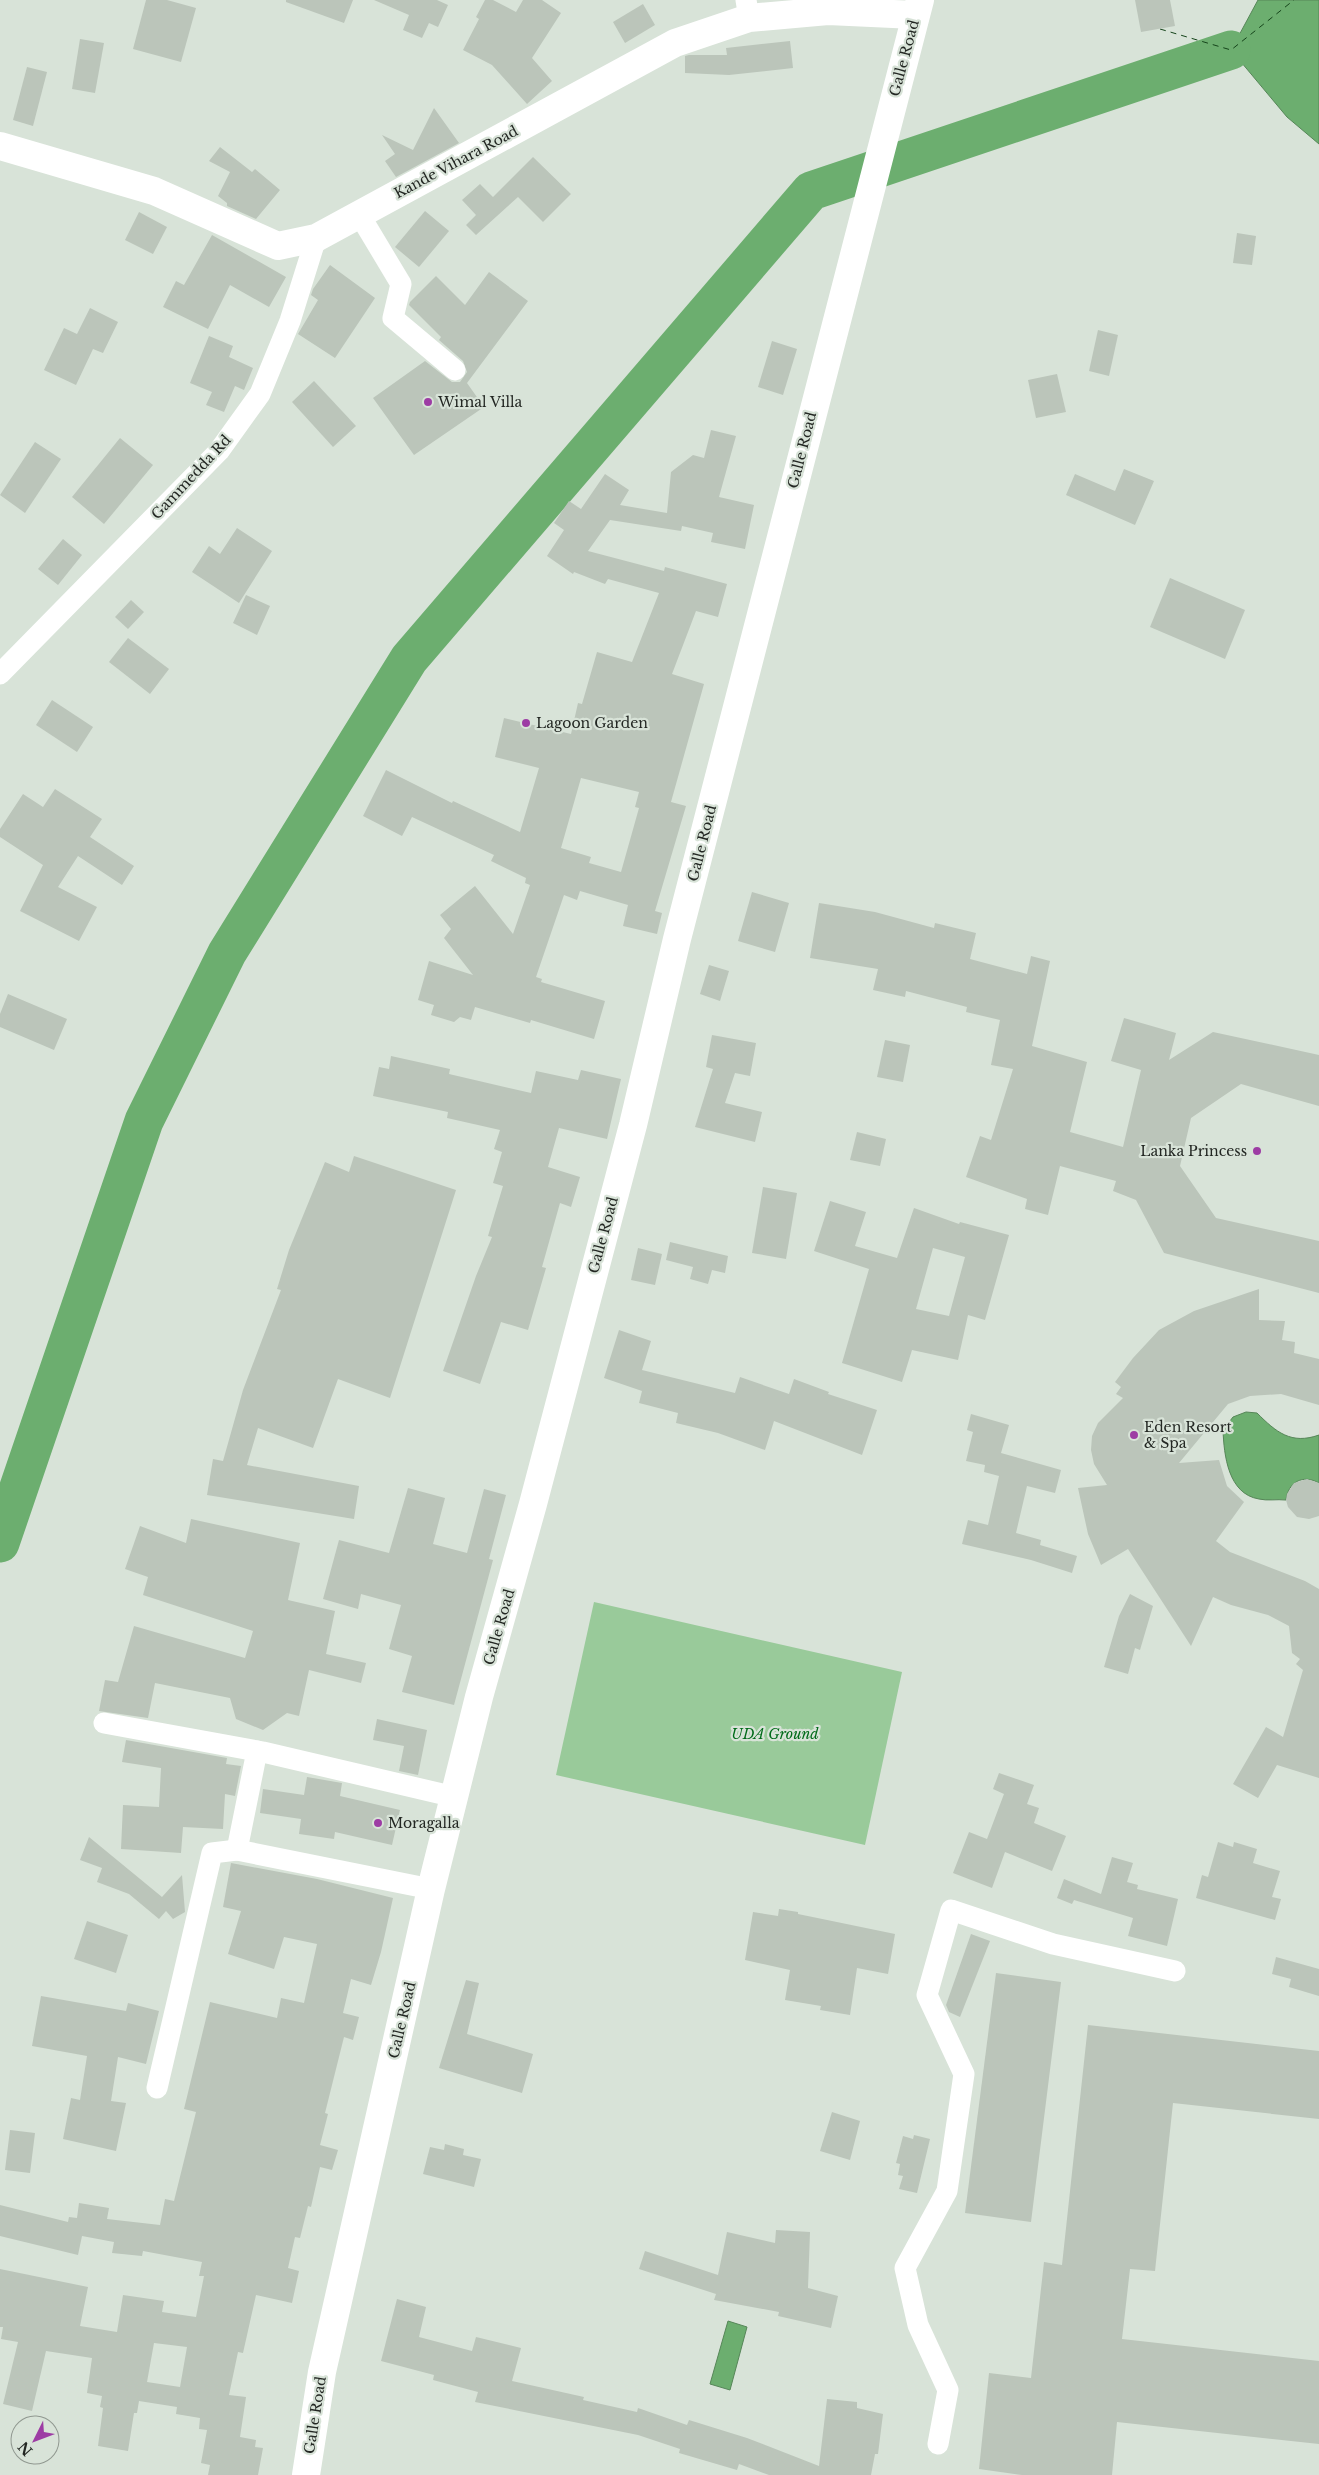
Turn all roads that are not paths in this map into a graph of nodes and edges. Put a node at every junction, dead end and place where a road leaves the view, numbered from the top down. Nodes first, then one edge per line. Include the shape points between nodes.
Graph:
1 (917, 8) edge
2 (747, 9) edge
3 (0, 146) edge
4 (359, 214) junction
5 (316, 238) junction
6 (455, 370) dead end
7 (0, 674) edge
8 (104, 1723) dead end
9 (257, 1751) junction
10 (455, 1797) junction
11 (237, 1850) junction
12 (431, 1889) junction
13 (1174, 1971) dead end
14 (157, 2088) dead end
15 (938, 2444) dead end
16 (306, 2475) edge

1 - 2 main road, Kande Vihara Road
1 - 10 main road, Galle Road via 680,929 633,1125
2 - 4 main road, Kande Vihara Road via 675,43
3 - 5 main road, Kande Vihara Road via 154,192 278,246
4 - 5 main road, Kande Vihara Road
4 - 6 street via 401,284 393,318
5 - 7 street, Gammedda Rd via 290,321 260,394 219,451
8 - 9 street
9 - 10 street
9 - 11 street
10 - 12 main road, Galle Road
11 - 12 street
11 - 14 street via 212,1853
12 - 16 main road, Galle Road via 322,2372
13 - 15 street via 1053,1944 951,1910 927,1995 964,2074 947,2191 905,2268 918,2325 948,2390

